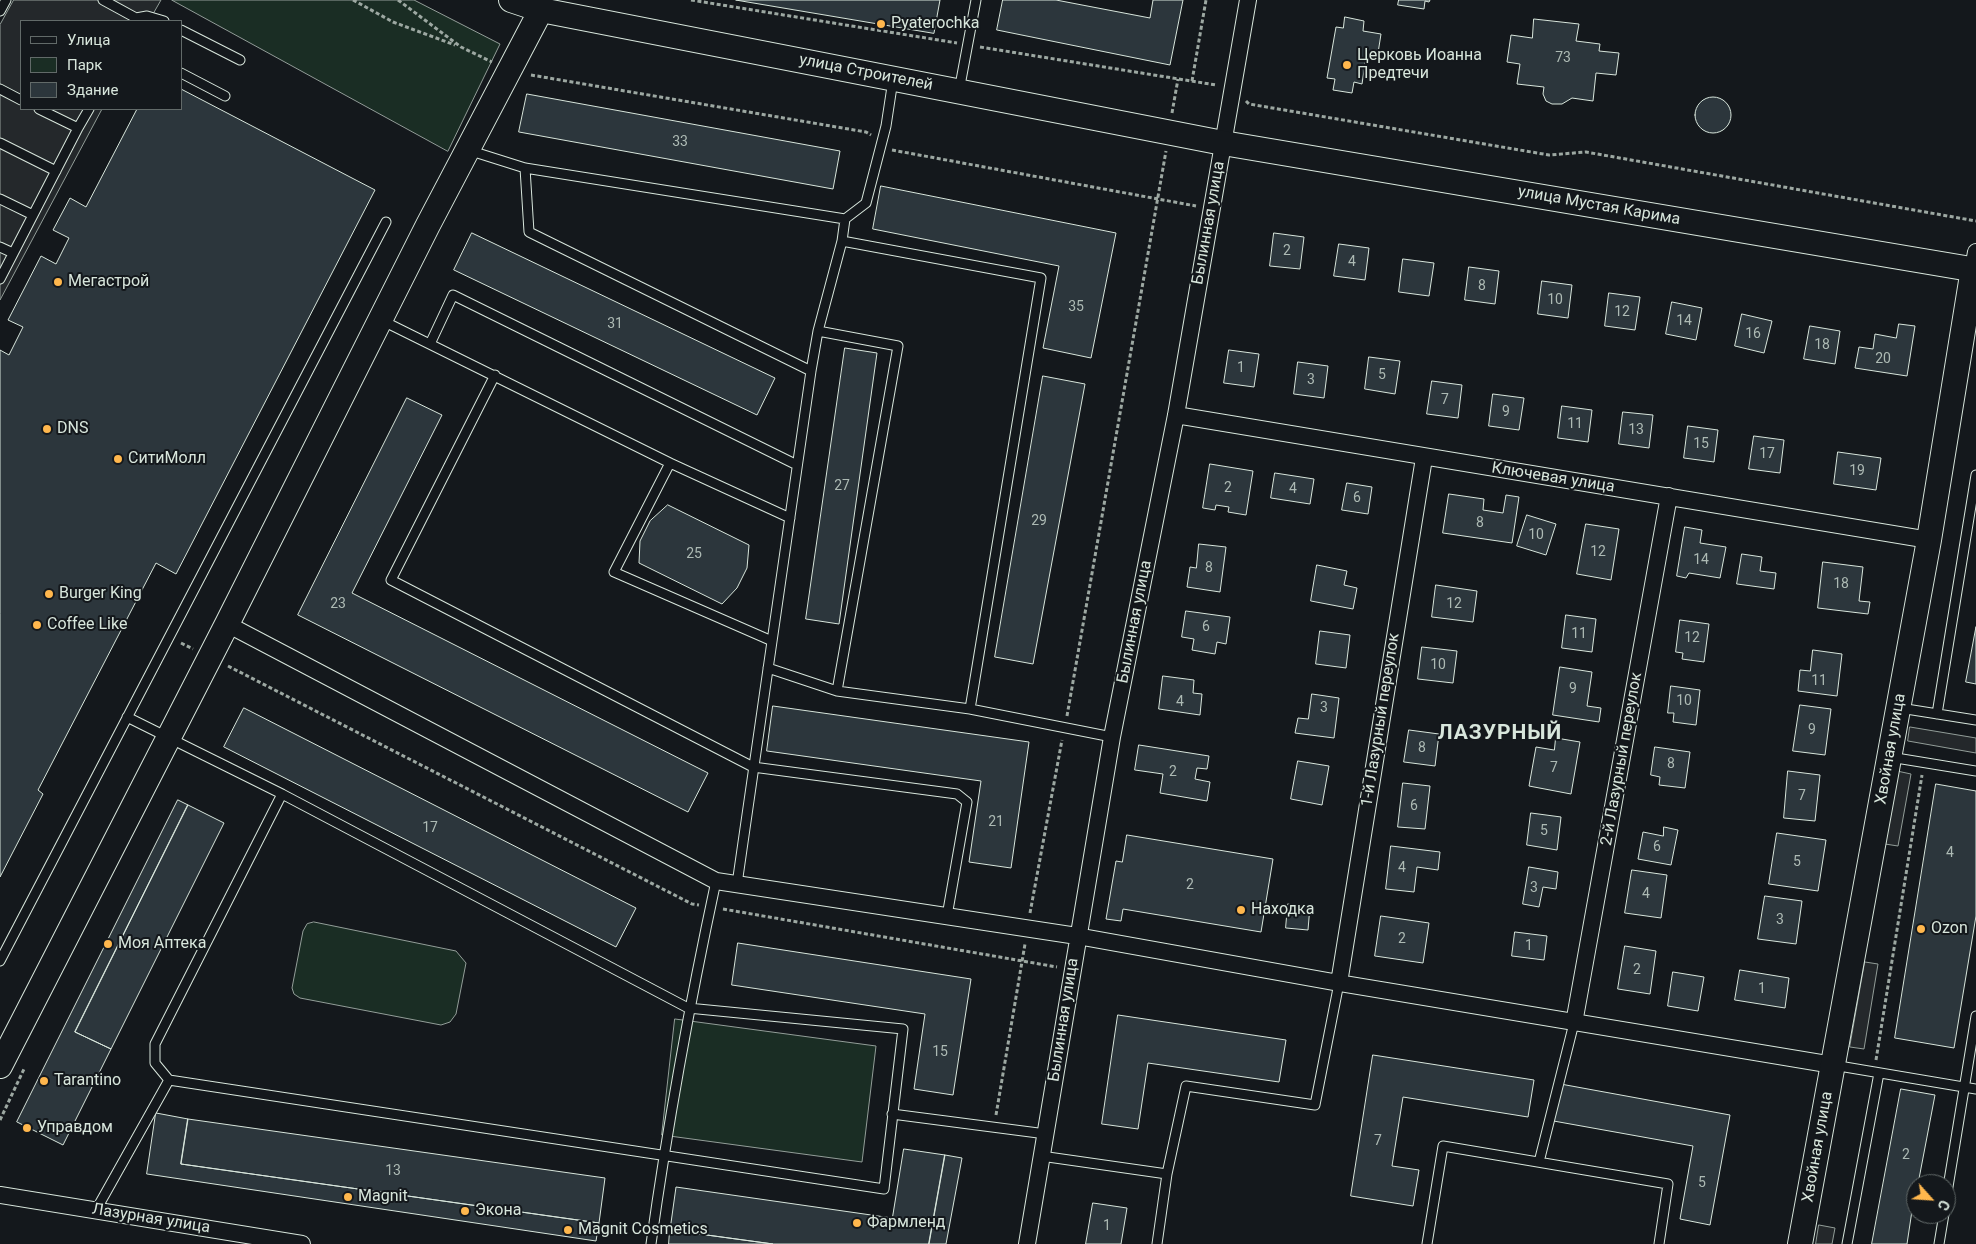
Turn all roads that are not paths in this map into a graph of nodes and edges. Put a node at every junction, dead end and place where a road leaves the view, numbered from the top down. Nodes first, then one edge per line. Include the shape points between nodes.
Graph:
1 (6, 0) edge
2 (103, 0) edge
3 (511, 0) edge
4 (976, 0) edge
5 (1248, 0) edge
6 (542, 5) edge
7 (0, 11) edge
8 (135, 20) edge
9 (161, 20) edge
10 (182, 31) edge
11 (240, 60) dead end
12 (182, 74) edge
13 (893, 78) junction
14 (0, 89) edge
15 (959, 91) junction
16 (225, 96) dead end
17 (20, 99) edge
18 (41, 110) edge
19 (88, 110) edge
20 (78, 128) junction
21 (0, 143) edge
22 (1223, 143) junction
23 (468, 150) junction
24 (525, 168) junction
25 (56, 171) junction
26 (0, 199) edge
27 (33, 216) junction
28 (845, 219) junction
29 (386, 222) dead end
30 (842, 241) junction
31 (0, 247) edge
32 (13, 254) junction
33 (1975, 264) edge
34 (0, 279) edge
35 (381, 320) junction
36 (818, 331) junction
37 (430, 344) junction
38 (811, 371) junction
39 (496, 375) junction
40 (1176, 415) junction
41 (1424, 458) junction
42 (670, 463) junction
43 (798, 465) junction
44 (1976, 475) edge
45 (1669, 496) junction
46 (790, 518) junction
47 (1929, 540) junction
48 (227, 624) junction
49 (772, 641) junction
50 (768, 668) junction
51 (837, 691) junction
52 (1898, 708) junction
53 (970, 709) junction
54 (1937, 714) junction
55 (127, 718) junction
56 (1976, 720) edge
57 (1112, 737) junction
58 (168, 738) junction
59 (1890, 757) junction
60 (753, 767) junction
61 (1976, 771) edge
62 (282, 794) junction
63 (716, 881) junction
64 (736, 884) junction
65 (948, 916) junction
66 (1077, 936) junction
67 (0, 961) edge
68 (1339, 983) junction
69 (688, 1008) junction
70 (1976, 1016) edge
71 (1574, 1022) junction
72 (1832, 1065) junction
73 (0, 1066) edge
74 (1876, 1072) junction
75 (169, 1080) junction
76 (1964, 1087) junction
77 (1976, 1089) edge
78 (892, 1114) junction
79 (1046, 1134) junction
80 (663, 1156) junction
81 (1041, 1156) junction
82 (1539, 1162) junction
83 (1167, 1174) junction
84 (1950, 1174) edge
85 (0, 1195) edge
86 (96, 1210) junction
87 (1942, 1224) edge
88 (302, 1244) edge
89 (651, 1244) edge
90 (1027, 1244) edge
91 (1157, 1244) edge
92 (1427, 1244) edge
93 (1658, 1244) edge
94 (1800, 1244) edge
95 (1847, 1244) edge
96 (1939, 1244) edge

1 - 7 lane
2 - 8 lane
3 - 6 street, улица Строителей
4 - 15 lane
5 - 22 street, Былинная улица
6 - 13 street, улица Строителей
6 - 23 street
8 - 9 lane via 147,16
10 - 11 lane
12 - 16 lane
13 - 15 street, улица Строителей
13 - 28 lane via 882,142 866,203
14 - 17 lane
15 - 22 street, улица Строителей
18 - 20 lane
19 - 20 lane
20 - 25 lane
21 - 25 lane
22 - 33 street, улица Мустая Карима
22 - 40 street, Былинная улица
23 - 24 lane
23 - 35 street
24 - 28 lane
24 - 38 lane via 529,232
25 - 27 lane
26 - 27 lane
27 - 32 lane
28 - 30 lane
29 - 55 lane
30 - 36 lane
30 - 53 lane via 1041,278
31 - 32 lane
32 - 34 lane
33 - 47 street, Хвойная улица
35 - 37 lane
35 - 48 street
36 - 38 lane
36 - 51 lane via 898,346
37 - 39 lane
37 - 43 lane via 452,295
38 - 43 lane
39 - 42 lane
39 - 60 lane via 391,580
40 - 41 street, Ключевая улица
40 - 57 street, Былинная улица
41 - 45 street, Ключевая улица
41 - 68 street, 1-й Лазурный переулок
42 - 46 lane
42 - 49 lane via 614,572
43 - 46 lane
44 - 54 lane
45 - 47 street, Ключевая улица
45 - 71 street, 2-й Лазурный переулок
46 - 49 lane
47 - 52 street, Хвойная улица
48 - 58 street
48 - 63 street
49 - 50 lane
50 - 51 lane
50 - 60 lane
51 - 53 lane
52 - 54 lane
52 - 59 street, Хвойная улица
53 - 57 lane
54 - 56 lane
55 - 58 lane
55 - 67 lane
57 - 66 street, Былинная улица
58 - 62 lane
58 - 73 street
59 - 61 lane
59 - 72 street, Хвойная улица
60 - 64 lane
60 - 65 lane via 957,794 967,802
62 - 69 lane
62 - 75 lane via 155,1044 155,1064
63 - 64 street
63 - 69 lane
64 - 65 street
65 - 66 street
66 - 68 street
66 - 79 street, Былинная улица
68 - 71 street
68 - 83 lane via 1315,1105 1186,1086
69 - 78 lane via 902,1030
69 - 80 lane
70 - 76 lane
71 - 72 street
71 - 82 lane
72 - 74 lane
72 - 94 street, Хвойная улица
74 - 76 lane
74 - 95 lane
75 - 80 lane
75 - 86 lane
76 - 77 lane
76 - 84 lane
78 - 79 lane
78 - 80 lane via 884,1189
79 - 81 street, Былинная улица
80 - 89 lane
81 - 83 lane
81 - 90 street, Былинная улица
82 - 92 lane via 1443,1146
82 - 93 lane via 1668,1184
83 - 91 lane
85 - 86 street, Лазурная улица
86 - 88 street, Лазурная улица
87 - 96 lane

